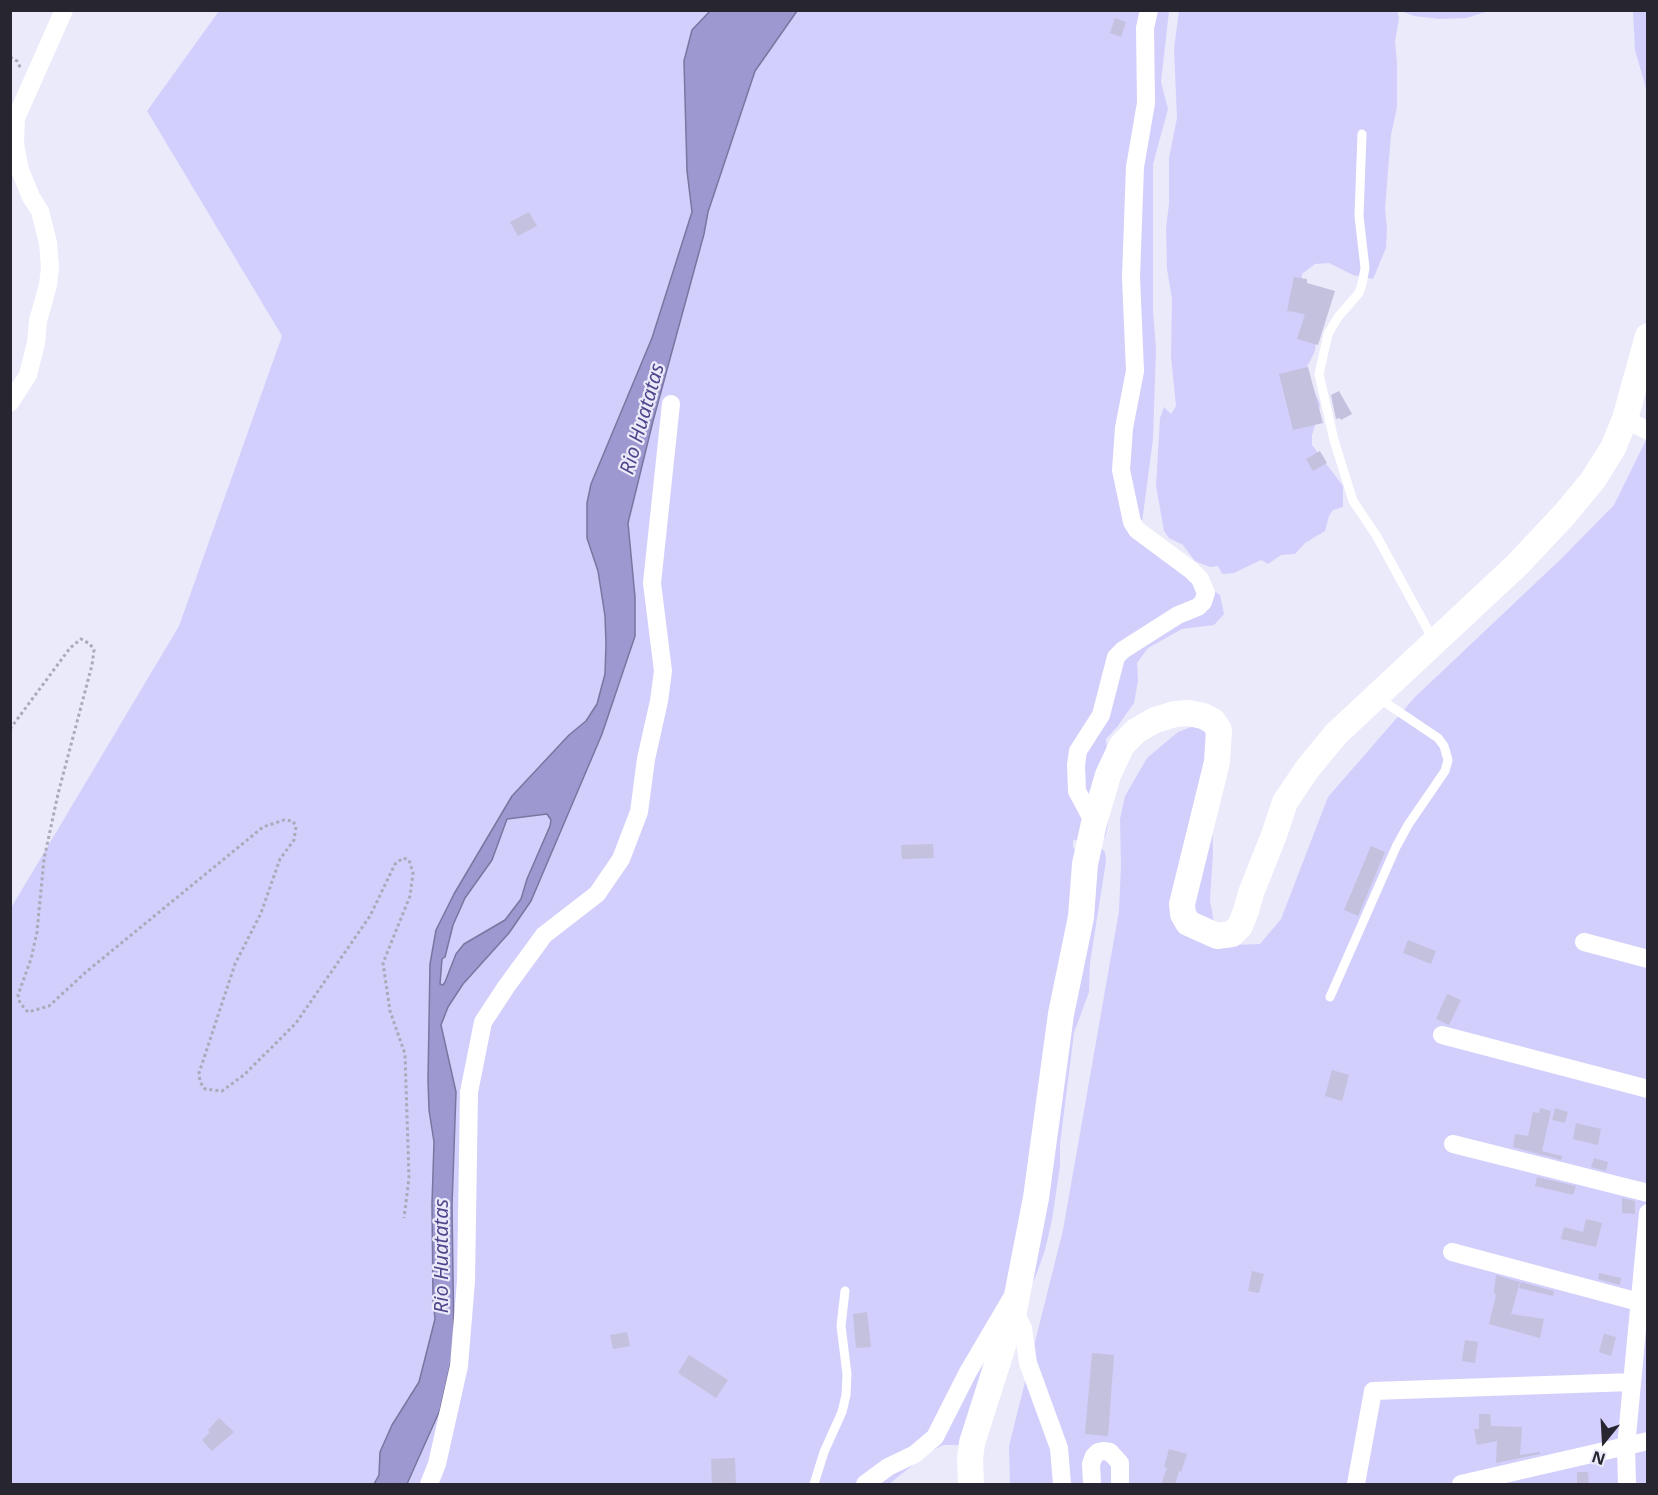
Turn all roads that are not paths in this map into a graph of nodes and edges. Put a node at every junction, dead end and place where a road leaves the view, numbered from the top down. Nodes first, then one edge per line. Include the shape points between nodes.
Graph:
1 (64, 10) edge
2 (1149, 10) edge
3 (1362, 134) dead end
4 (1647, 336) edge
5 (10, 403) edge
6 (671, 404) dead end
7 (1625, 419) junction
8 (1647, 431) edge
9 (1434, 641) junction
10 (1376, 697) junction
11 (1094, 822) junction
12 (1584, 942) dead end
13 (1647, 959) edge
14 (1330, 997) dead end
15 (1442, 1035) dead end
16 (1647, 1089) edge
17 (1453, 1144) dead end
18 (1647, 1193) edge
19 (1647, 1213) edge
20 (1452, 1252) dead end
21 (845, 1291) dead end
22 (1017, 1299) junction
23 (1639, 1302) junction
24 (1632, 1382) junction
25 (1647, 1442) edge
26 (1626, 1447) junction
27 (429, 1485) edge
28 (814, 1485) edge
29 (865, 1485) edge
30 (971, 1485) edge
31 (1062, 1485) edge
32 (1092, 1485) edge
33 (1120, 1485) edge
34 (1356, 1485) edge
35 (1461, 1485) edge
36 (1626, 1485) edge

1 - 5 street via 16,118 20,170 40,211 50,268 28,375
2 - 11 street via 1145,28 1146,103 1135,167 1131,277 1135,371 1121,470 1137,530 1191,570 1206,593 1198,607 1178,615 1116,657 1101,715 1078,751 1076,765 1077,791
3 - 9 lane via 1359,216 1365,268 1359,293 1328,334 1319,374 1353,501
4 - 7 street
6 - 27 street via 652,583 663,671 639,812 621,859 597,894 544,935 483,1022 469,1092 466,1281 459,1366
7 - 8 street
7 - 9 street via 1593,480 1564,515 1484,597
9 - 10 street
10 - 11 street via 1336,734 1285,802 1246,911 1232,934 1217,936 1188,923 1182,904 1217,762 1219,730 1213,721 1189,713 1175,714 1136,731 1122,745 1108,775
10 - 14 lane via 1438,738 1448,760 1445,771 1396,847
11 - 22 street
12 - 13 street
15 - 16 street
17 - 18 street
19 - 23 street
20 - 23 street
21 - 28 lane via 841,1326 846,1395
22 - 29 street via 998,1319 935,1437
22 - 30 street via 972,1443
22 - 31 street via 1028,1363 1059,1448
23 - 24 street
24 - 26 street
24 - 34 street via 1373,1391
25 - 26 street
26 - 35 street
26 - 36 street
32 - 33 street via 1091,1464 1094,1456 1103,1451 1110,1452 1120,1463

